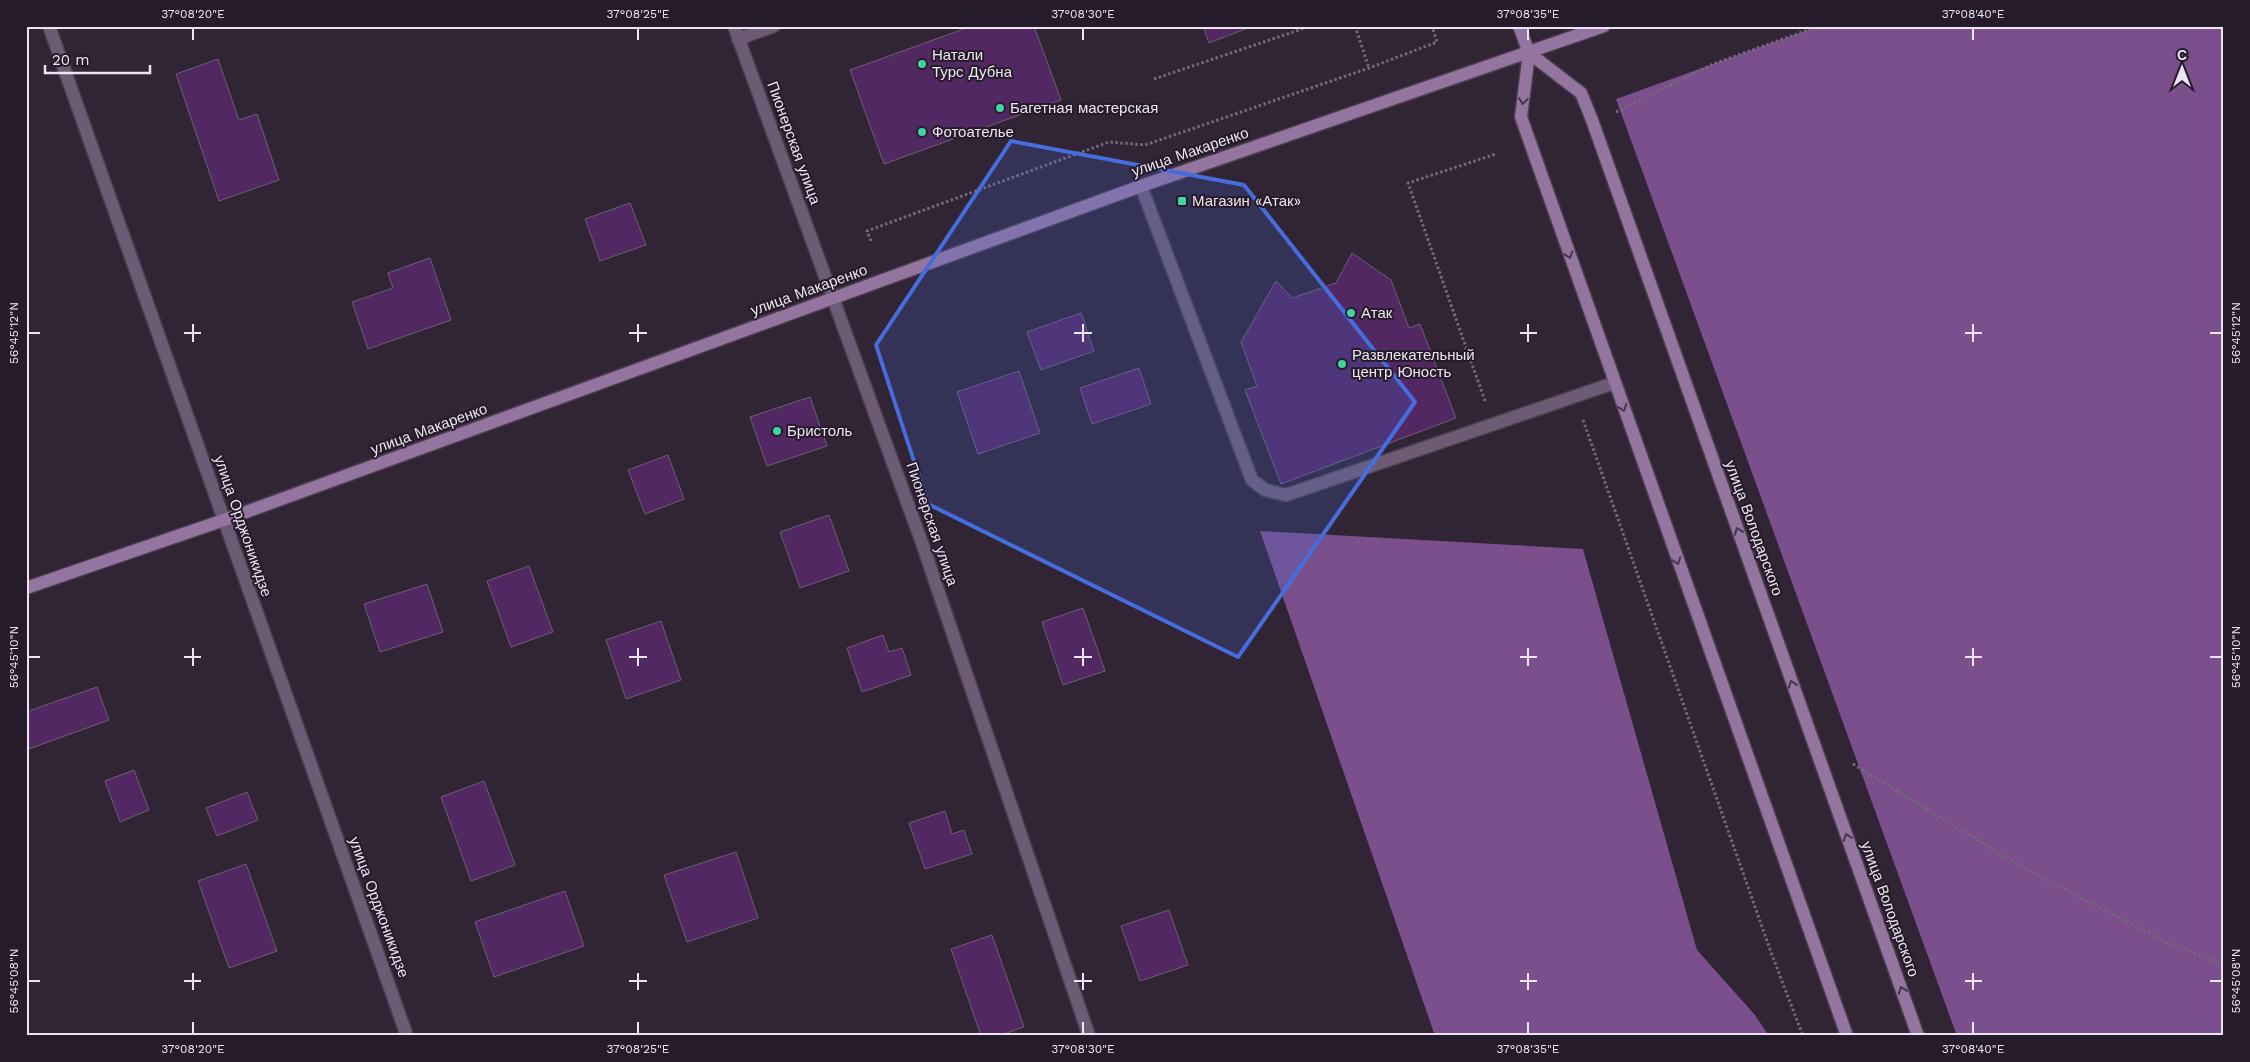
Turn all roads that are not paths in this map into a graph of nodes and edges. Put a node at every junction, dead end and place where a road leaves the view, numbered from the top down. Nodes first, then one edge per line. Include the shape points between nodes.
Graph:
1 (49, 26) edge
2 (774, 26) edge
3 (1519, 26) edge
4 (1604, 26) edge
5 (736, 32) edge
6 (1529, 53) junction
7 (1141, 186) junction
8 (833, 299) junction
9 (1614, 383) junction
10 (224, 520) junction
11 (26, 588) edge
12 (407, 1036) edge
13 (1089, 1036) edge
14 (1847, 1036) edge
15 (1918, 1036) edge

1 - 10 street, улица Орджоникидзе
2 - 5 street
3 - 6 main road
4 - 6 main road, улица Макаренко
5 - 8 street, Пионерская улица
6 - 7 main road, улица Макаренко
6 -> 9 main road via 1521,117
15 -> 6 main road, улица Володарского via 1592,120 1581,94
7 - 8 main road, улица Макаренко
7 - 9 street via 1252,480 1265,490 1286,496
8 - 10 main road, улица Макаренко
8 - 13 street, Пионерская улица via 922,543
9 -> 14 main road
10 - 11 main road, улица Макаренко
10 - 12 street, улица Орджоникидзе

